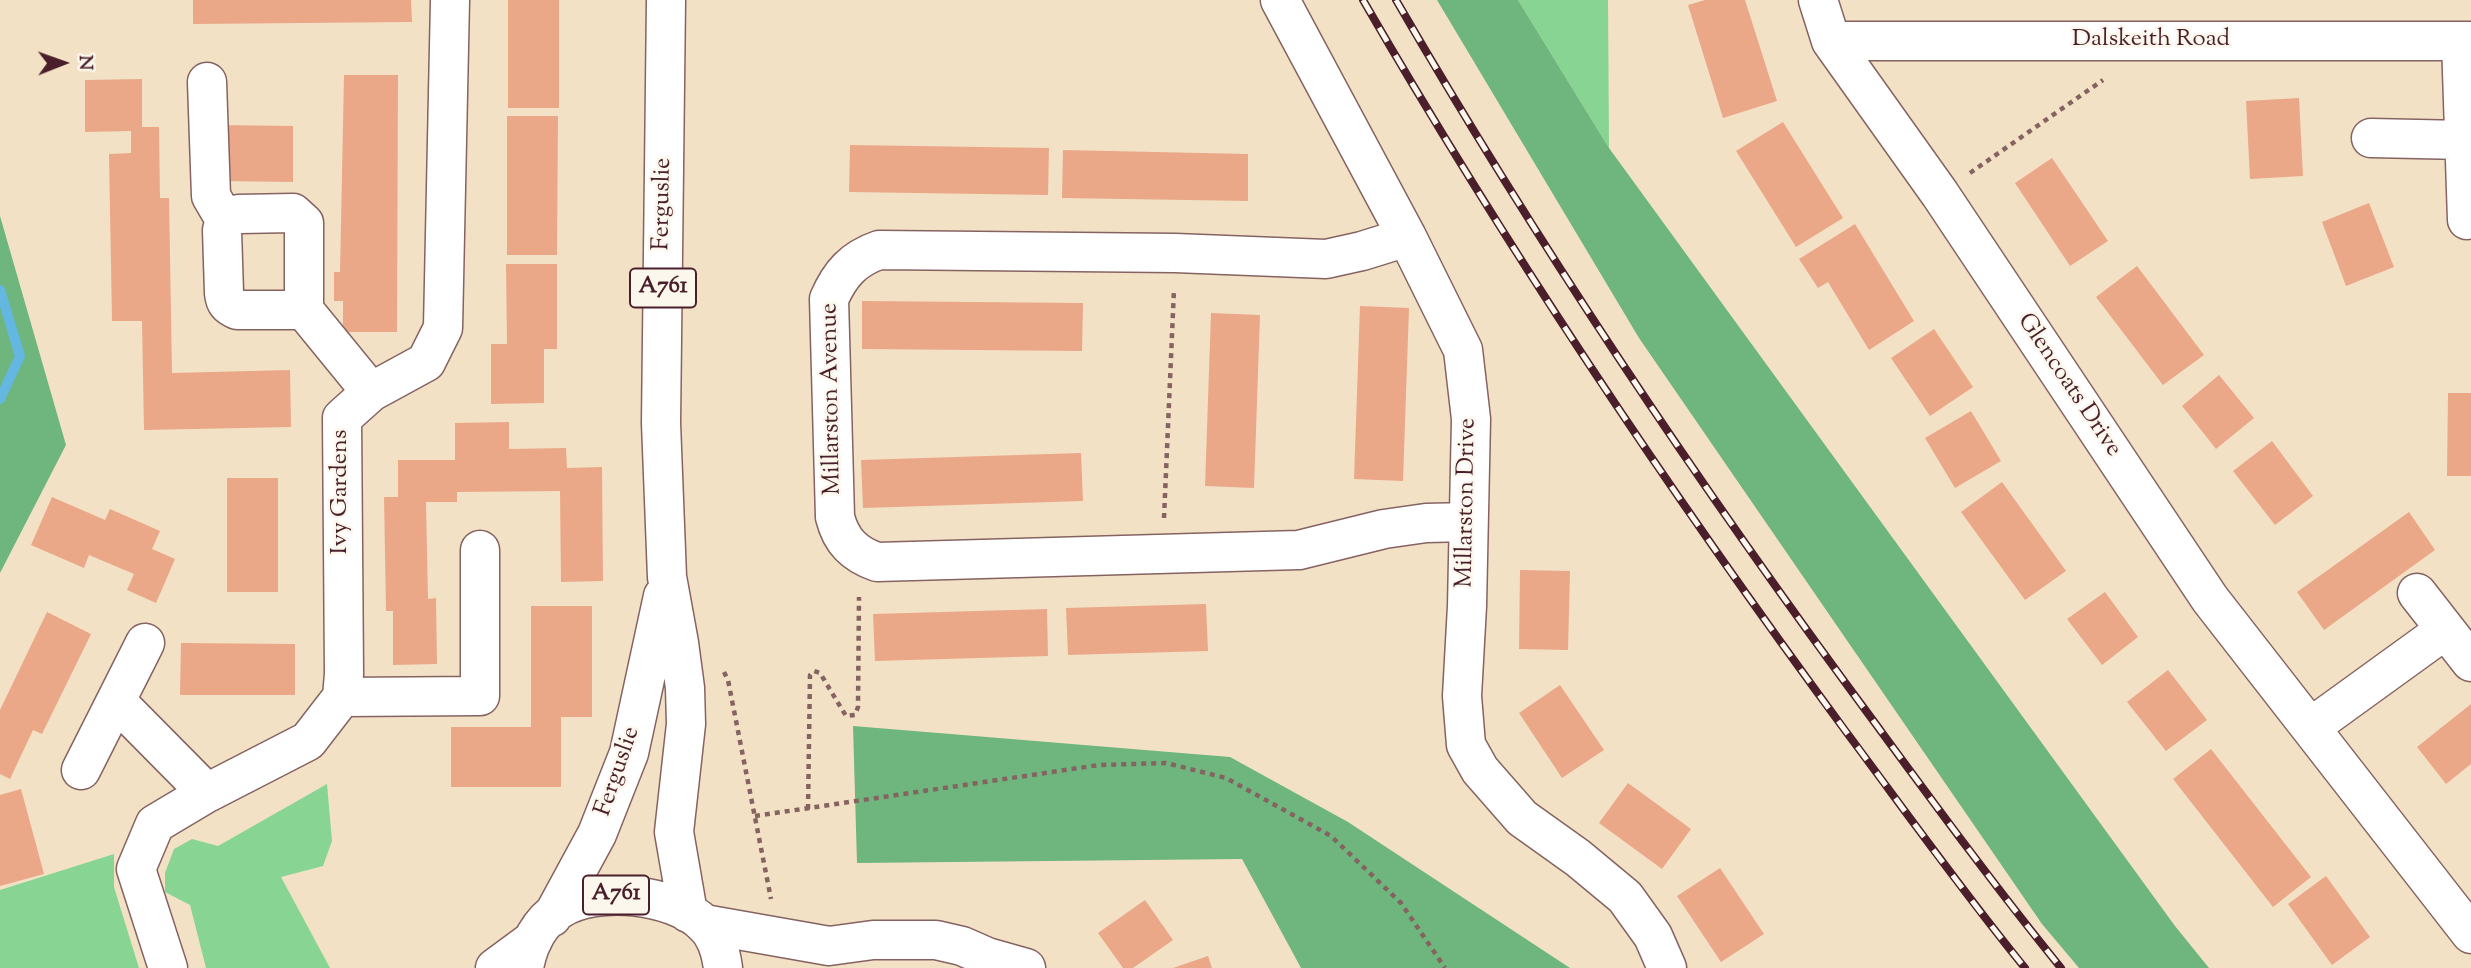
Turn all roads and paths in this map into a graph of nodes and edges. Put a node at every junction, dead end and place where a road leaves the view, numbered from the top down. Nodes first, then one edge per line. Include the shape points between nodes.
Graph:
1 (450, 0) edge
2 (667, 0) edge
3 (1280, 0) edge
4 (1818, 0) edge
5 (1831, 41) junction
6 (2126, 41) junction
7 (2466, 41) edge
8 (207, 82) dead end
9 (2371, 138) dead end
10 (2464, 140) junction
11 (1940, 194) junction
12 (225, 220) junction
13 (2467, 220) dead end
14 (1407, 237) junction
15 (1175, 253) junction
16 (304, 310) junction
17 (370, 393) junction
18 (1468, 522) junction
19 (480, 550) dead end
20 (1163, 554) junction
21 (866, 558) junction
22 (667, 577) junction
23 (2417, 593) dead end
24 (2445, 630) junction
25 (145, 643) dead end
26 (2471, 662) edge
27 (721, 668) dead end
28 (342, 697) junction
29 (116, 701) junction
30 (2311, 727) junction
31 (81, 770) dead end
32 (208, 793) junction
33 (808, 809) junction
34 (755, 816) junction
35 (696, 918) junction
36 (2471, 934) edge
37 (536, 942) edge
38 (781, 953) edge
39 (168, 968) edge
40 (495, 968) edge
41 (723, 968) edge
42 (1026, 968) edge
43 (1445, 968) edge
44 (1667, 968) edge

1 - 17 street, Ivy Gardens via 443,328 426,362
2 - 22 street, Ferguslie / A761 via 662,423
3 - 14 street, Millarston Drive
4 - 5 street, Glencoats Drive
5 - 6 street, Dalskeith Road
5 - 11 street, Glencoats Drive
6 - 7 street, Dalskeith Road
6 - 11 path via 2122,68
7 - 10 street
8 - 12 street via 211,195
9 - 10 street
10 - 13 street
11 - 30 street, Glencoats Drive via 2210,599
12 - 16 street via 224,301 229,307
12 - 16 street via 239,214 293,213 300,217 304,223
14 - 15 street, Millarston Avenue via 1326,259
14 - 18 street, Millarston Drive via 1463,350 1471,419
15 - 20 path
15 - 21 street, Millarston Avenue via 879,250 843,273 829,299 835,517 845,542
16 - 17 street
17 - 28 street, Ivy Gardens via 342,418
18 - 20 street via 1384,529 1298,550
18 - 44 street, Millarston Drive via 1462,696 1466,744 1480,771 1522,818 1625,897 1653,936
19 - 28 street via 480,696
20 - 21 street via 877,562
21 - 33 path via 859,592 855,715 846,716 820,673 810,675
22 - 35 street, Ferguslie / A761 via 685,688 686,724 674,832
22 - 37 street, Ferguslie / A761 via 629,753 597,834
23 - 24 street
24 - 26 street
24 - 30 street
25 - 29 street
27 - 34 path via 728,680
28 - 32 street via 308,741
29 - 31 street
29 - 32 street
30 - 36 street, Glencoats Drive
32 - 39 street via 155,824 136,869
33 - 34 path
33 - 43 path via 1099,765 1166,763 1226,778 1331,836 1401,903
34 - 38 path
35 - 37 street, A761 via 666,903 614,895 559,910
35 - 38 street
35 - 41 street, A761 via 714,937
37 - 40 street
38 - 42 street via 873,940 936,940

